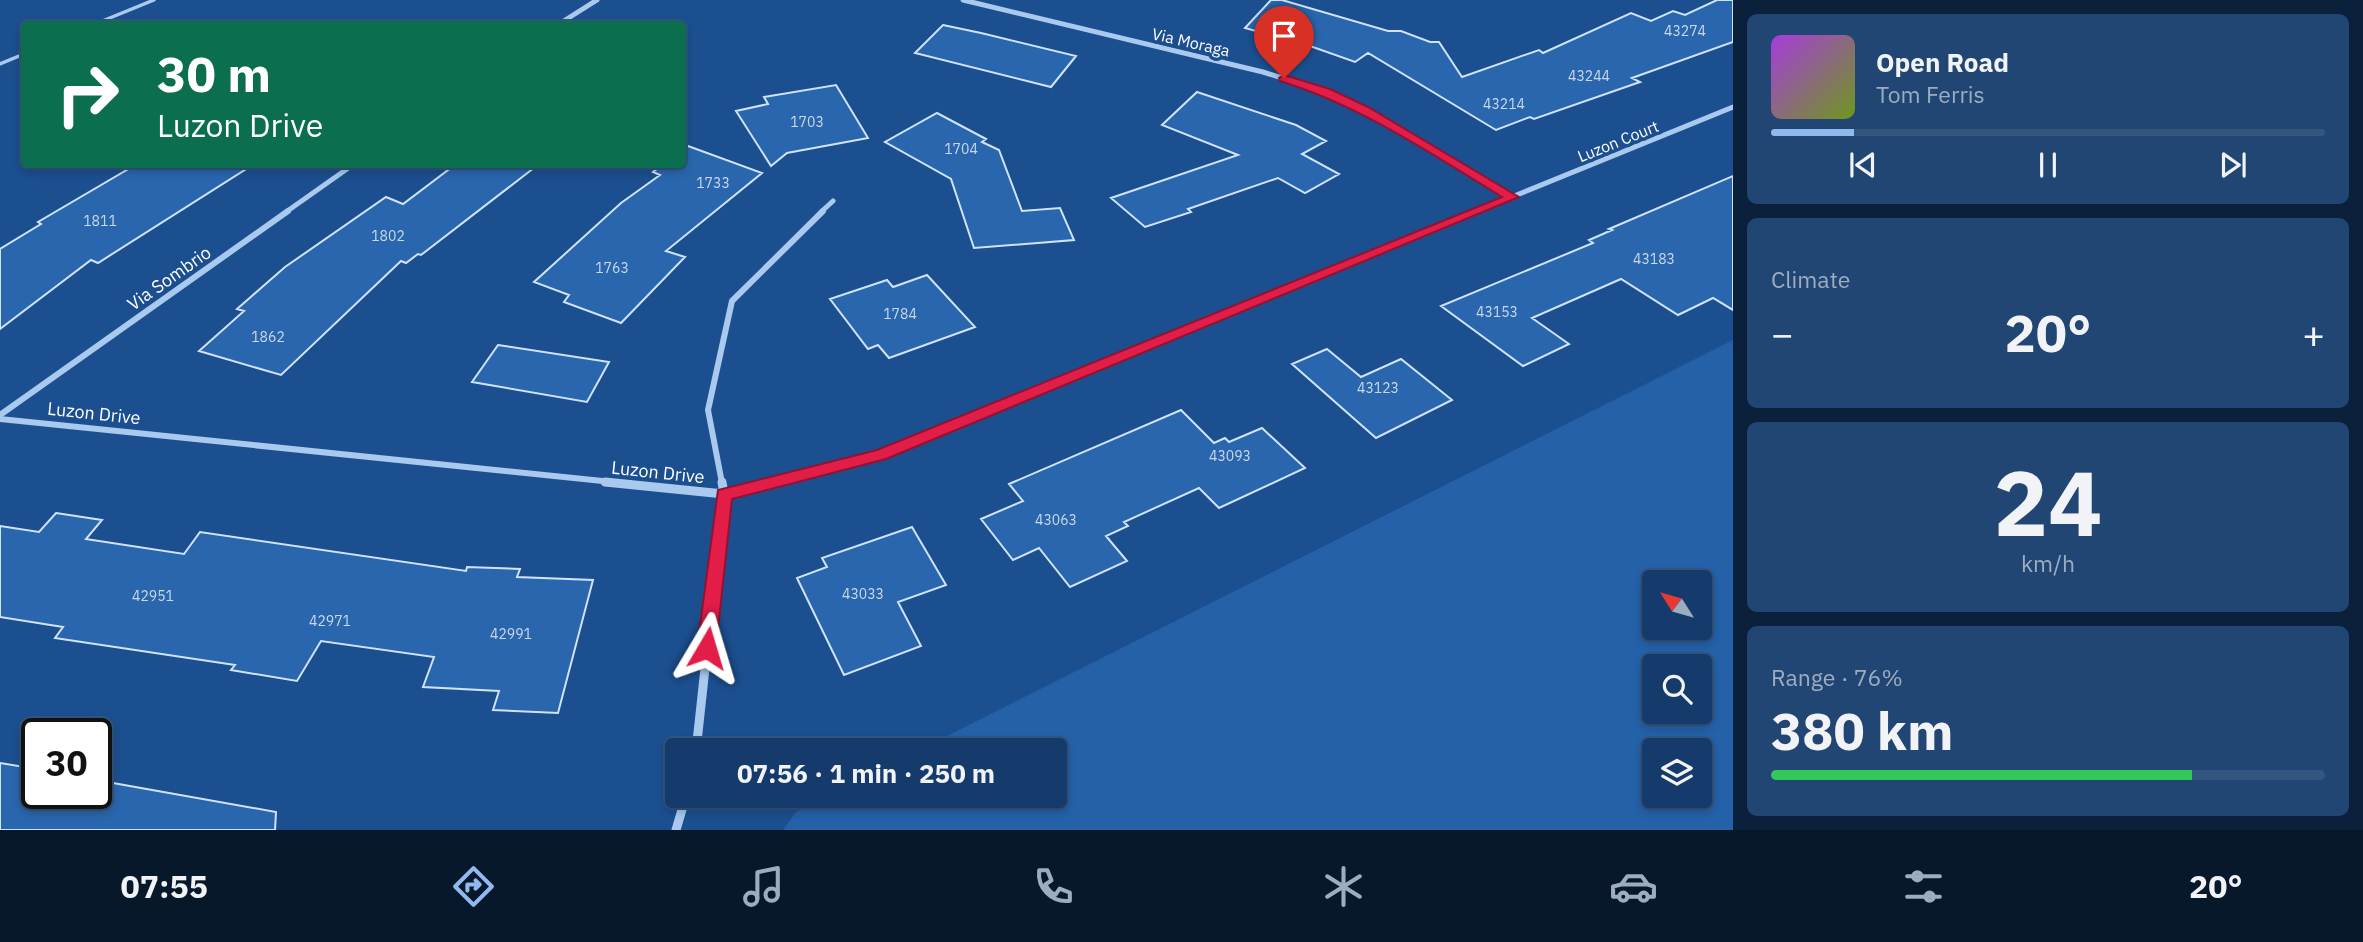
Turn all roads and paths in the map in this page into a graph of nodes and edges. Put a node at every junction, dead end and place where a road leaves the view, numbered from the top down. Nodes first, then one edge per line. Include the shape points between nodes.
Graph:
1 (154, 0) edge
2 (597, 0) edge
3 (963, 0) edge
4 (102, 21) edge
5 (564, 21) edge
6 (21, 55) edge
7 (0, 64) edge
8 (1733, 107) edge
9 (348, 168) edge
10 (1513, 197) junction
11 (833, 201) dead end
12 (0, 417) edge
13 (724, 494) junction
14 (697, 738) edge
15 (682, 808) edge
16 (676, 830) edge

1 - 4 lane
2 - 5 street
3 - 10 street, Via Moraga via 1263,72 1326,92 1364,109
6 - 7 lane
8 - 10 street, Luzon Court
9 - 12 street, Via Sombrio
10 - 13 street, Luzon Drive via 881,455
11 - 13 street via 732,301 708,410
12 - 13 street, Luzon Drive
13 - 14 street
15 - 16 street

